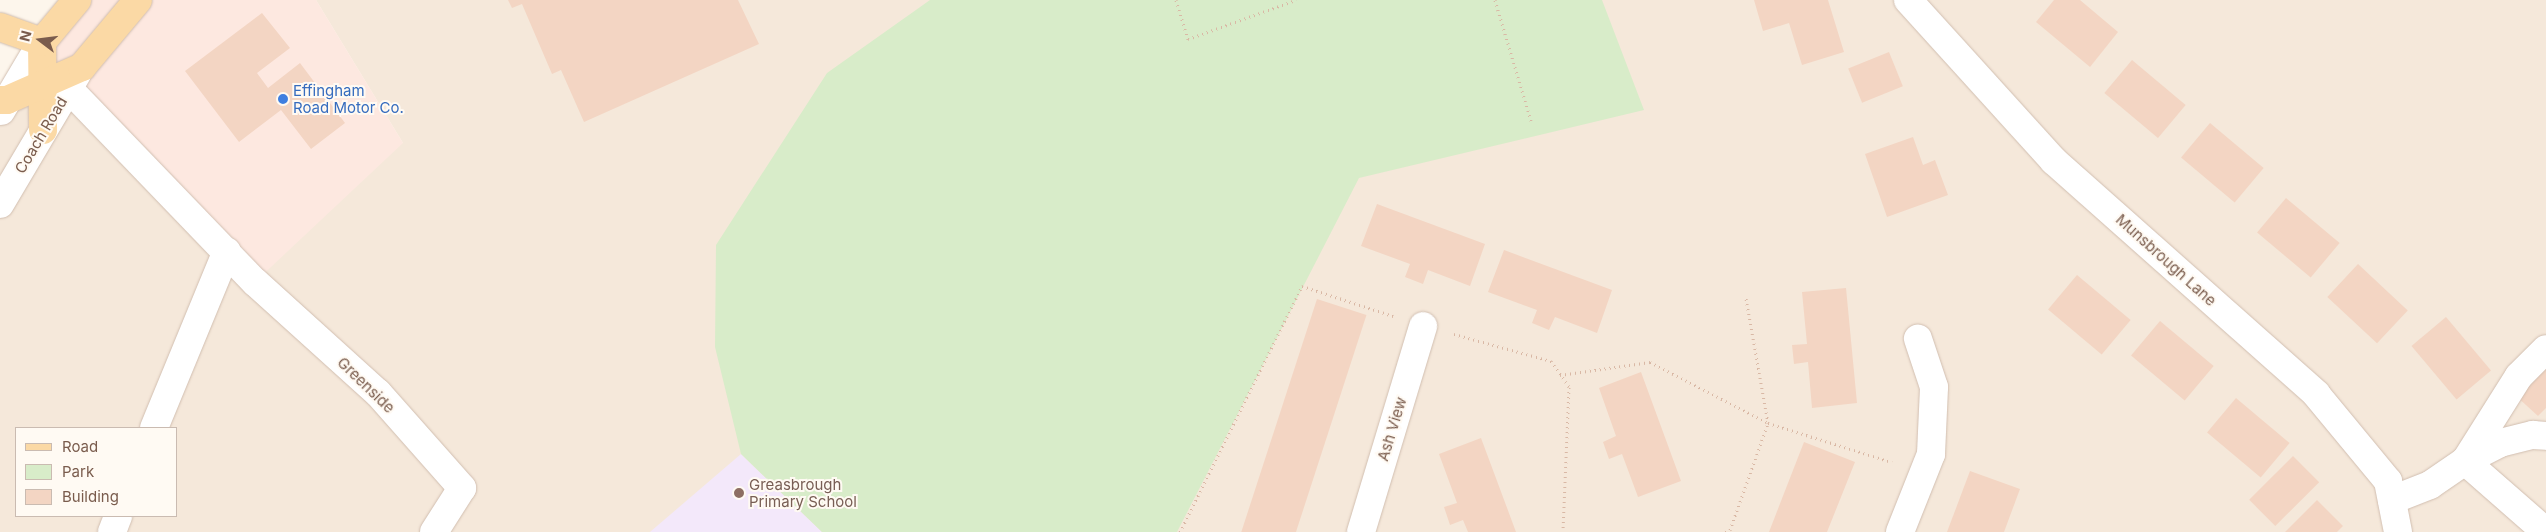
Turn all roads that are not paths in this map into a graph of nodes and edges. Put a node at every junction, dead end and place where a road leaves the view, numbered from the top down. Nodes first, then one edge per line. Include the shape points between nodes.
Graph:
1 (77, 0) edge
2 (138, 0) edge
3 (1908, 0) edge
4 (0, 28) edge
5 (42, 42) junction
6 (64, 80) junction
7 (2, 104) edge
8 (43, 130) joint
9 (0, 204) edge
10 (227, 251) junction
11 (1423, 326) road end
12 (1918, 339) dead end
13 (2546, 349) edge
14 (154, 427) edge
15 (2546, 436) edge
16 (2465, 461) junction
17 (2392, 500) junction
18 (118, 517) edge
19 (112, 532) edge
20 (434, 532) edge
21 (1361, 532) edge
22 (1900, 532) edge
23 (2398, 532) edge
24 (2546, 532) edge

1 - 5 main road
2 - 6 main road
3 - 17 street, Munsbrough Lane via 2054,161 2316,394 2388,481
4 - 5 main road
5 - 6 main road
5 - 7 street
6 - 7 main road
6 - 8 main road
6 - 10 street, Greenside
8 - 9 street, Coach Road
10 - 14 street
10 - 20 street, Greenside via 254,282 378,393 462,488
11 - 21 street, Ash View
12 - 22 street via 1934,388 1931,454
13 - 16 street via 2519,376
15 - 16 street via 2533,435 2500,443
16 - 17 street via 2430,485
16 - 24 street
17 - 23 street, Munsbrough Lane
18 - 19 street

